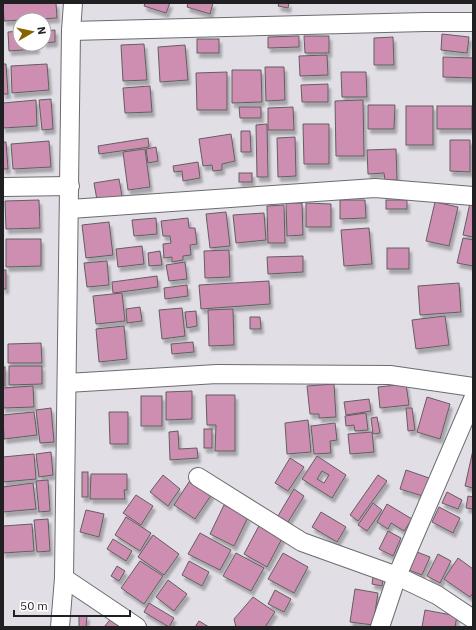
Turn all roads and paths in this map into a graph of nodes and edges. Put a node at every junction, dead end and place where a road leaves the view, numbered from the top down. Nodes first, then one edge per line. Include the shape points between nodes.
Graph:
1 (73, 3) edge
2 (473, 22) edge
3 (71, 31) junction
4 (70, 186) junction
5 (3, 187) edge
6 (473, 196) edge
7 (70, 209) junction
8 (67, 384) junction
9 (473, 387) edge
10 (473, 399) edge
11 (198, 477) dead end
12 (397, 576) junction
13 (64, 578) junction
14 (473, 619) edge
15 (60, 627) edge
16 (137, 627) edge
17 (380, 627) edge

1 - 3 street
2 - 3 street
3 - 4 street
4 - 5 street
4 - 7 street
6 - 7 street via 375,188
7 - 8 street
8 - 9 street via 217,374 382,375
8 - 13 street
10 - 12 street
11 - 12 street via 302,542
12 - 14 street via 437,595
12 - 17 street
13 - 15 street
13 - 16 street

